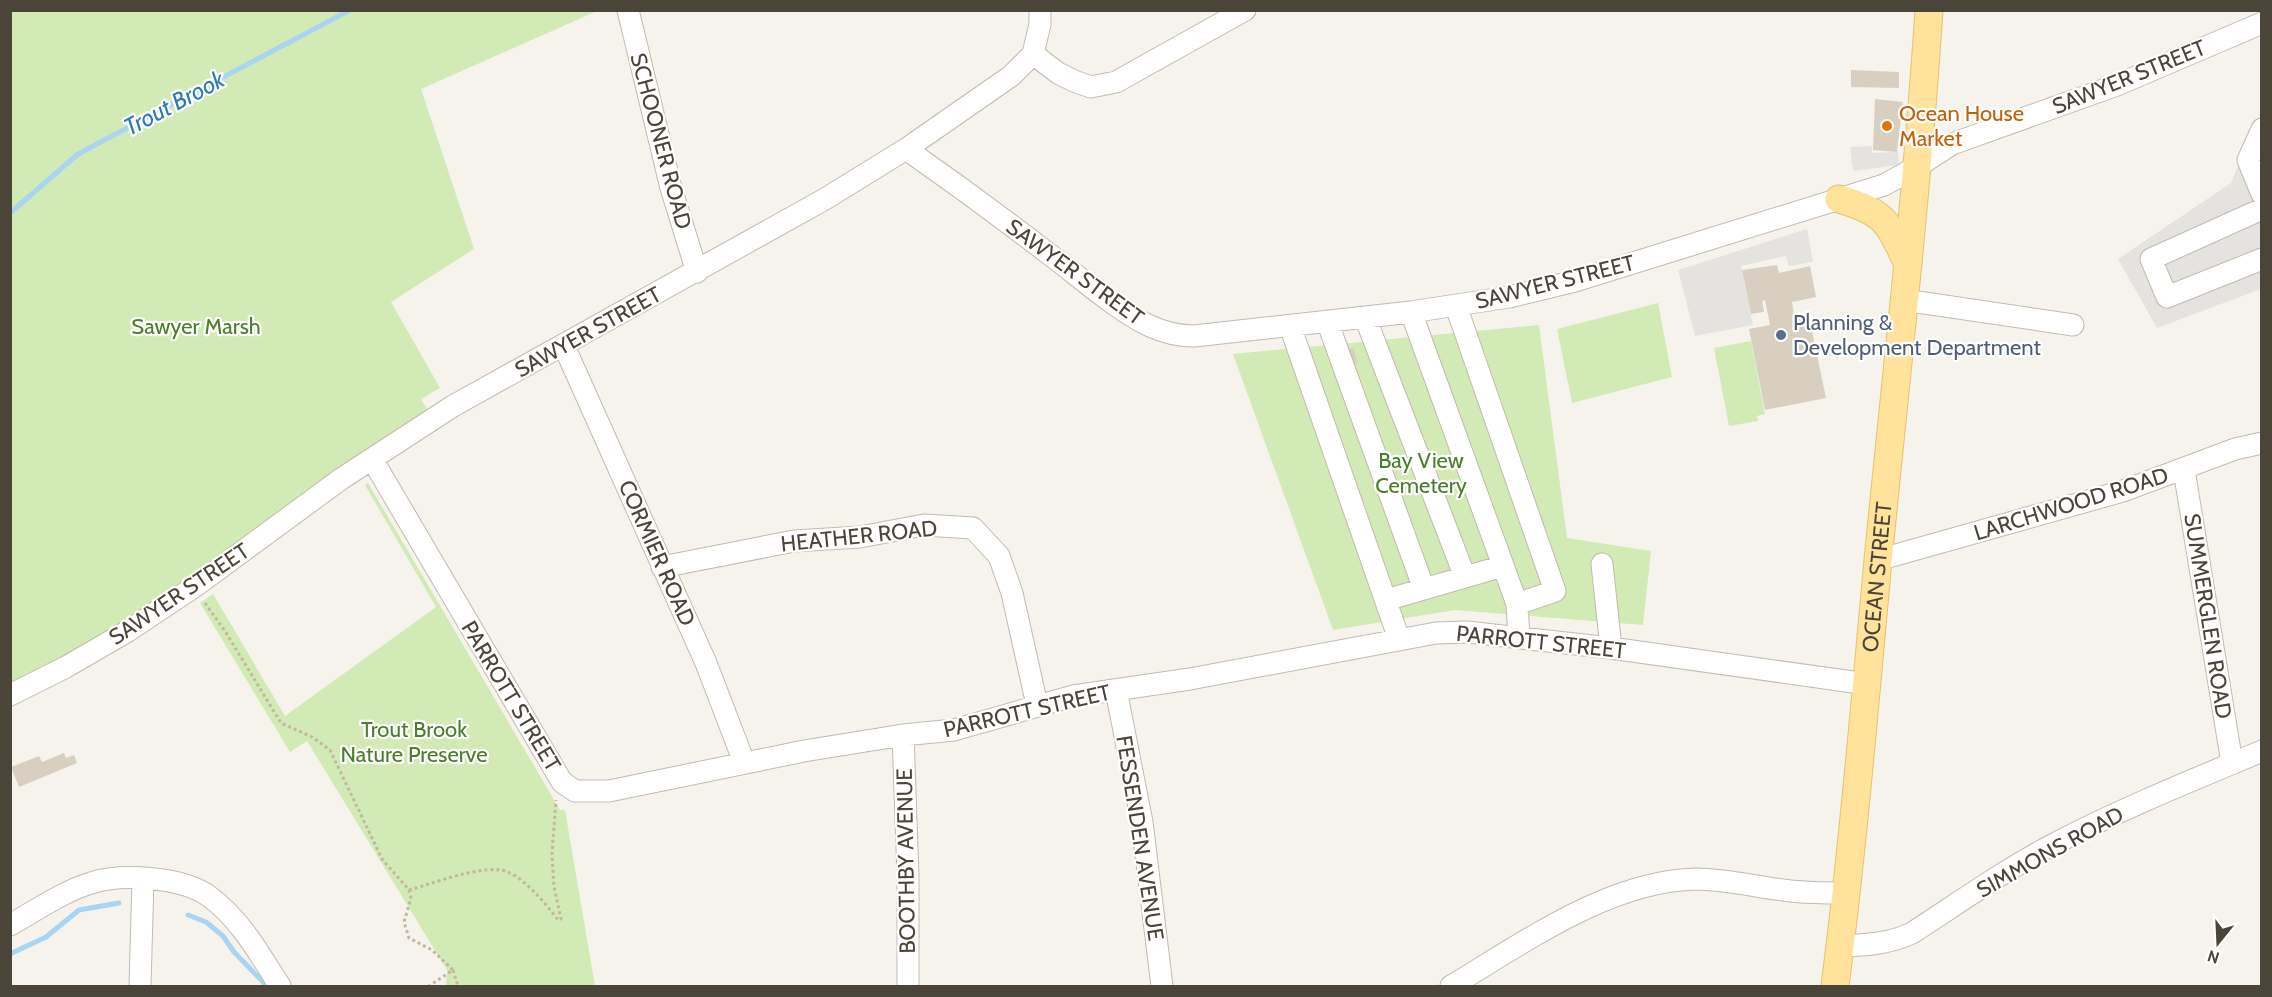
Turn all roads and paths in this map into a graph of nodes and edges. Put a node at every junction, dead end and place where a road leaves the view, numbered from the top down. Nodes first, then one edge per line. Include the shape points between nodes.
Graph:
1 (628, 10) edge
2 (1040, 10) edge
3 (1245, 10) edge
4 (1929, 10) edge
5 (2262, 23) edge
6 (1034, 54) junction
7 (2262, 129) edge
8 (906, 149) junction
9 (1915, 168) junction
10 (2262, 194) edge
11 (1839, 199) junction
12 (2262, 209) edge
13 (2262, 259) edge
14 (1908, 264) junction
15 (697, 272) junction
16 (1904, 300) junction
17 (1456, 306) junction
18 (1411, 312) junction
19 (1365, 317) junction
20 (1327, 321) junction
21 (2073, 325) dead end
22 (1290, 326) junction
23 (564, 346) junction
24 (2262, 443) edge
25 (372, 459) junction
26 (2184, 470) junction
27 (1878, 560) junction
28 (1602, 564) dead end
29 (1503, 566) junction
30 (662, 567) junction
31 (1465, 577) junction
32 (194, 587) junction
33 (1425, 589) junction
34 (1386, 600) junction
35 (1517, 604) junction
36 (1519, 638) junction
37 (1399, 639) junction
38 (1611, 648) junction
39 (1867, 684) junction
40 (1116, 690) junction
41 (10, 695) edge
42 (1037, 705) junction
43 (903, 735) junction
44 (2262, 751) edge
45 (744, 762) junction
46 (2232, 763) junction
47 (562, 782) junction
48 (143, 879) junction
49 (409, 890) junction
50 (1846, 893) junction
51 (10, 926) edge
52 (1840, 946) junction
53 (453, 970) junction
54 (140, 987) edge
55 (280, 987) edge
56 (429, 987) edge
57 (458, 987) edge
58 (908, 987) edge
59 (1162, 987) edge
60 (1451, 987) edge
61 (1835, 987) edge

1 - 15 street, SCHOONER ROAD via 671,188
2 - 6 street
3 - 6 street via 1116,82 1091,87 1058,73
4 - 9 main road, OCEAN STREET
5 - 9 street, SAWYER STREET via 2117,85 1952,144
6 - 8 street via 1011,76
7 - 10 street via 2248,160
8 - 15 street, SAWYER STREET
8 - 22 street, SAWYER STREET via 1149,326 1179,336 1194,336
9 - 11 street, SAWYER STREET via 1884,185
9 - 14 main road, OCEAN STREET
11 - 14 main road via 1865,207 1881,218 1893,232
11 - 17 street, SAWYER STREET via 1575,281
12 - 13 street via 2151,259 2167,297
14 - 16 main road, OCEAN STREET
15 - 23 street, SAWYER STREET
16 - 21 street
16 - 27 main road, OCEAN STREET
17 - 18 street, SAWYER STREET
17 - 35 street via 1556,591
18 - 19 street, SAWYER STREET
18 - 29 street
19 - 20 street, SAWYER STREET
19 - 31 street
20 - 22 street, SAWYER STREET
20 - 33 street
22 - 34 street
23 - 25 street, SAWYER STREET via 453,406
23 - 30 street, CORMIER ROAD
24 - 26 street, LARCHWOOD ROAD via 2235,449
25 - 32 street, SAWYER STREET
25 - 47 street, PARROTT STREET
26 - 27 street, LARCHWOOD ROAD
26 - 46 street, SUMMERGLEN ROAD
27 - 39 main road, OCEAN STREET
28 - 38 street
29 - 31 street
29 - 35 street
30 - 42 street, HEATHER ROAD via 794,542 860,537 924,525 973,528 999,556 1012,593
30 - 45 street, CORMIER ROAD via 706,663
31 - 33 street
32 - 41 street, SAWYER STREET via 128,631
32 - 49 path via 280,723 330,750 382,859
33 - 34 street
34 - 37 street
35 - 36 street
36 - 37 street, PARROTT STREET via 1467,632
36 - 38 street, PARROTT STREET
37 - 40 street, PARROTT STREET
38 - 39 street, PARROTT STREET
39 - 50 main road, OCEAN STREET
40 - 42 street, PARROTT STREET
40 - 59 street, FESSENDEN AVENUE via 1142,822
42 - 43 street, PARROTT STREET via 954,730
43 - 45 street, PARROTT STREET
43 - 58 street, BOOTHBY AVENUE
44 - 46 street, SIMMONS ROAD
45 - 47 street, PARROTT STREET via 609,790 575,791
46 - 52 street, SIMMONS ROAD via 2056,843 1904,937
47 - 49 path via 556,797 552,854 561,919 522,882 502,870 477,871
48 - 51 street via 89,883
48 - 54 street
48 - 55 street via 178,882 209,896 245,933
49 - 53 path via 411,898 404,922 409,938 432,950
50 - 52 main road, OCEAN STREET
50 - 60 street via 1791,891 1695,879 1647,885 1580,911
52 - 61 main road, OCEAN STREET
53 - 56 path
53 - 57 path

